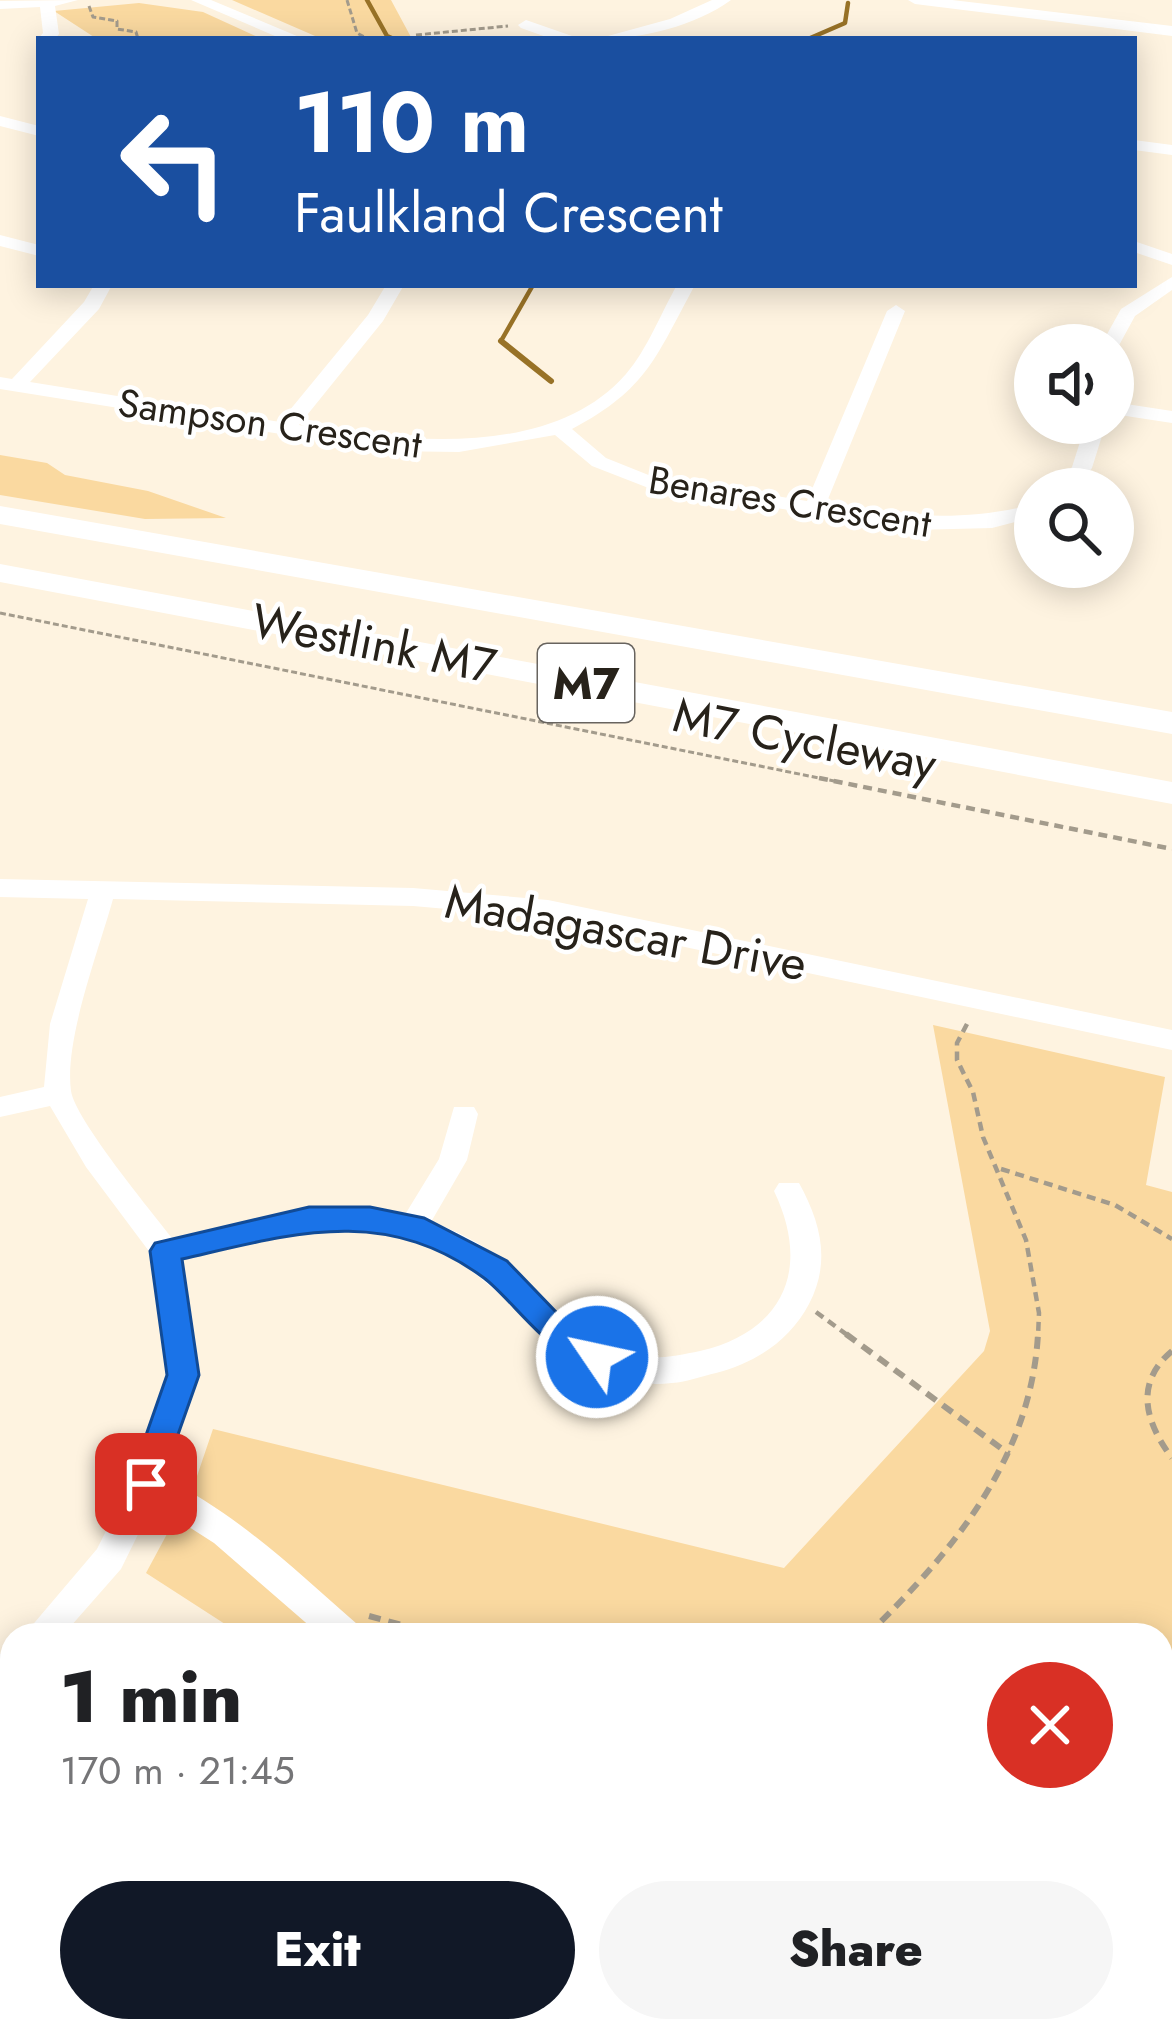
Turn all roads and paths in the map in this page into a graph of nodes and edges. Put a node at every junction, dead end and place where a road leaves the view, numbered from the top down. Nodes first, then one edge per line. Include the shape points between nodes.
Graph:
1 (70, 0) edge
2 (90, 0) edge
3 (347, 0) edge
4 (724, 0) edge
5 (915, 0) edge
6 (190, 1) edge
7 (47, 2) edge
8 (0, 5) edge
9 (526, 25) joint
10 (1095, 30) edge
11 (1172, 31) edge
12 (416, 35) dead end
13 (49, 36) edge
14 (137, 36) edge
15 (288, 36) edge
16 (356, 36) edge
17 (558, 36) edge
18 (617, 36) edge
19 (0, 121) edge
20 (36, 130) edge
21 (1137, 145) edge
22 (1172, 150) edge
23 (0, 240) edge
24 (1137, 246) edge
25 (36, 250) edge
26 (1172, 260) edge
27 (1172, 282) edge
28 (101, 288) edge
29 (393, 288) edge
30 (684, 288) edge
31 (896, 311) dead end
32 (1122, 324) edge
33 (9, 384) edge
34 (1134, 411) edge
35 (1172, 417) edge
36 (286, 428) junction
37 (560, 428) junction
38 (814, 508) junction
39 (0, 515) edge
40 (1014, 516) edge
41 (0, 574) edge
42 (0, 613) edge
43 (1172, 723) edge
44 (1172, 793) edge
45 (1172, 849) edge
46 (0, 888) edge
47 (104, 891) junction
48 (967, 1024) dead end
49 (1172, 1040) edge
50 (57, 1094) junction
51 (0, 1107) edge
52 (464, 1114) dead end
53 (1000, 1169) junction
54 (789, 1191) dead end
55 (413, 1226) junction
56 (1172, 1239) edge
57 (165, 1251) junction
58 (797, 1298) junction
59 (1172, 1351) edge
60 (1010, 1454) junction
61 (1172, 1458) edge
62 (146, 1484) junction
63 (52, 1623) edge
64 (331, 1623) edge
65 (880, 1623) edge

1 - 7 street
2 - 14 path via 93,17
3 - 16 path
4 - 18 street
5 - 10 street
6 - 15 street
7 - 8 street
7 - 13 street
9 - 12 path
9 - 17 street
10 - 11 street
19 - 20 street
21 - 22 street
23 - 25 street
24 - 26 street
27 - 32 street
28 - 33 street
29 - 36 street
30 - 37 street, Sampson Crescent via 634,377
31 - 38 street
33 - 36 street, Sampson Crescent
34 - 35 street
36 - 37 street, Sampson Crescent via 421,448
37 - 38 street, Benares Crescent via 620,473
38 - 40 street, Benares Crescent via 953,525
39 - 43 highway, Westlink M7 / M7
41 - 44 highway, Westlink M7 / M7
42 - 45 path, M7 Cycleway
46 - 47 street, Madagascar Drive
47 - 49 street, Madagascar Drive via 413,897 548,909
47 - 50 street via 64,1024
48 - 53 path via 957,1060
50 - 51 street
50 - 57 street
52 - 55 street via 453,1160
53 - 56 path via 1114,1204
53 - 60 path via 1030,1254 1042,1337
54 - 58 street via 809,1246
55 - 57 street via 309,1218
55 - 58 street via 496,1270 570,1343 627,1366 681,1370 742,1352
57 - 62 street via 183,1375
58 - 60 path
59 - 61 path via 1152,1372 1146,1396 1152,1434
60 - 65 path via 963,1532
62 - 63 street via 109,1559
62 - 64 street via 207,1517

